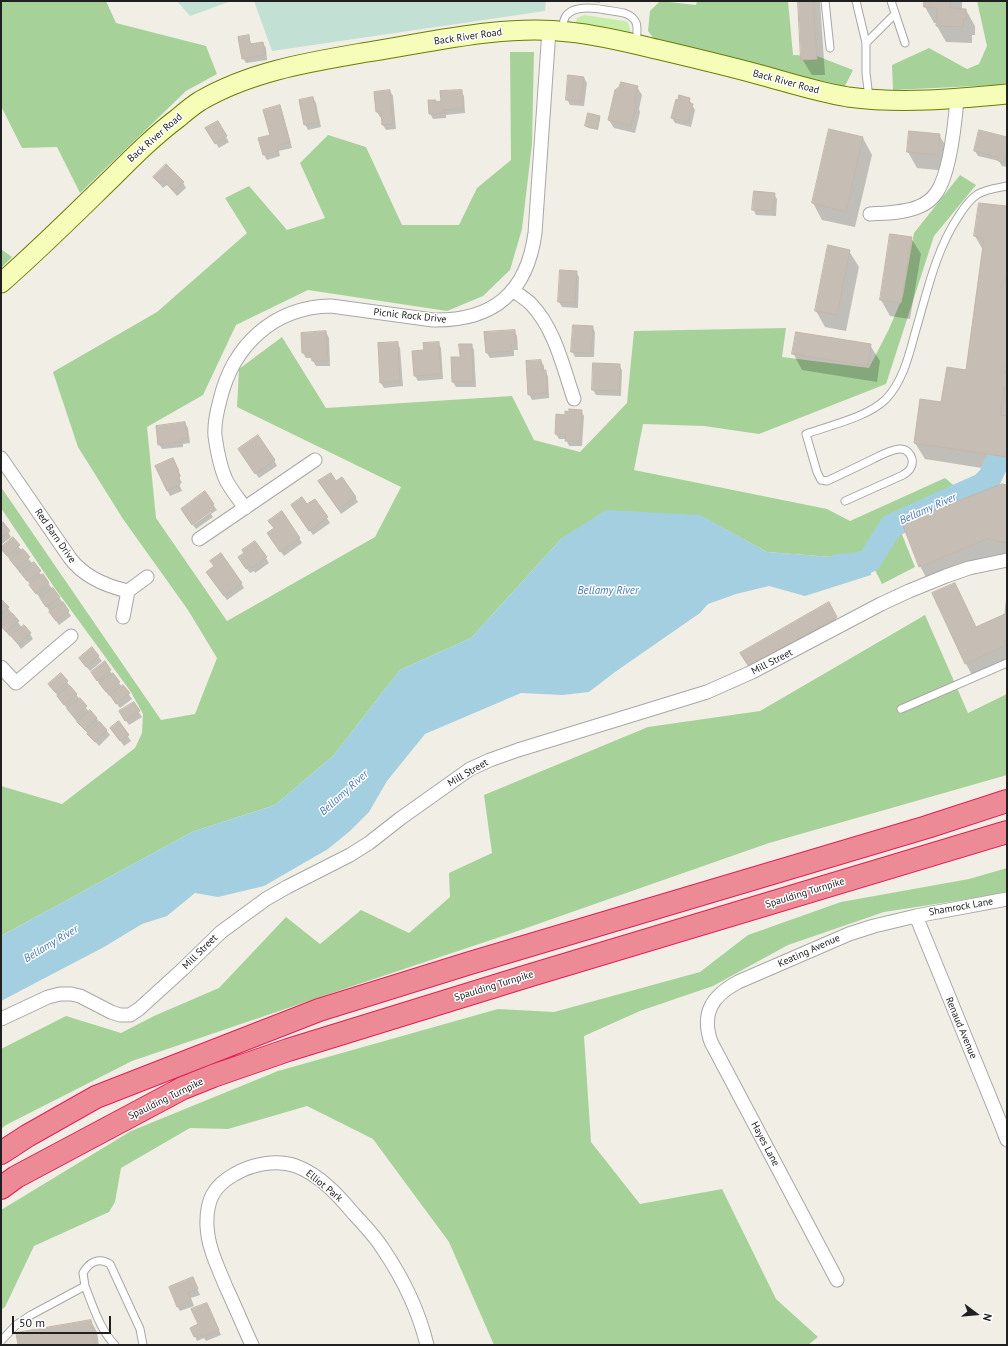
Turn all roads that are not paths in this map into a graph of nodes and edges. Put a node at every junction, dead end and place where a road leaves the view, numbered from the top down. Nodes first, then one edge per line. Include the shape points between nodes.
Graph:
1 (825, 1) edge
2 (856, 1) edge
3 (891, 1) edge
4 (896, 14) junction
5 (556, 31) junction
6 (905, 43) dead end
7 (636, 44) junction
8 (866, 44) junction
9 (830, 48) dead end
10 (1007, 94) edge
11 (869, 99) junction
12 (956, 99) junction
13 (1007, 186) edge
14 (870, 214) dead end
15 (1, 283) edge
16 (514, 290) junction
17 (574, 399) dead end
18 (1, 458) edge
19 (315, 460) dead end
20 (845, 501) dead end
21 (245, 508) junction
22 (199, 539) dead end
23 (1007, 560) edge
24 (147, 577) dead end
25 (128, 591) junction
26 (123, 617) dead end
27 (71, 636) dead end
28 (1007, 663) edge
29 (1, 666) edge
30 (901, 709) dead end
31 (1007, 801) edge
32 (1007, 832) edge
33 (1007, 899) edge
34 (916, 916) junction
35 (711, 1005) joint
36 (1, 1019) edge
37 (1007, 1140) edge
38 (1, 1153) edge
39 (1, 1188) edge
40 (837, 1280) dead end
41 (85, 1286) junction
42 (2, 1342) edge
43 (115, 1345) edge
44 (143, 1345) edge
45 (252, 1345) edge
46 (427, 1345) edge

1 - 9 lane
2 - 8 lane
3 - 4 lane
4 - 6 lane
4 - 8 lane
5 - 7 street, Back River Road
5 - 7 lane via 567,14 577,8 624,13 635,19 638,25
5 - 15 street, Back River Road via 490,33 430,42 318,60 241,81 198,102 160,131
5 - 16 street, Picnic Rock Drive via 533,250
7 - 11 street, Back River Road via 816,90
8 - 11 lane
10 - 12 street, Back River Road
11 - 12 street, Back River Road via 911,102
12 - 14 street via 950,155 938,191 920,206 908,210
13 - 20 lane via 977,195 962,210 951,227 942,245 902,374 887,398 867,412 806,434 821,480 827,481 897,449 908,452 912,458 910,469 903,475
16 - 17 street via 530,304 548,328
16 - 21 street, Picnic Rock Drive via 489,309 464,319 433,320 319,306 283,316 257,333 244,347 228,375 222,391 215,435 226,480
18 - 25 street, Red Barn Drive via 76,566 90,577
19 - 21 street
21 - 22 street
23 - 36 street, Mill Street via 969,568 909,591 752,672 707,692 518,750 470,769 369,843 286,887 242,915 130,1015 111,1012 80,996 60,994
24 - 25 street
25 - 26 street
27 - 29 street via 16,684
28 - 30 lane
31 - 38 highway via 319,1010 96,1097
32 - 39 highway, Spaulding Turnpike via 531,975 250,1063 184,1088 16,1177
33 - 34 street, Shamrock Lane
34 - 35 street, Keating Avenue via 849,934 804,953 726,988
34 - 37 street, Renaud Avenue
35 - 40 street, Hayes Lane via 707,1022 711,1042
41 - 42 lane via 16,1325
41 - 43 lane via 109,1339
41 - 44 lane via 82,1273 87,1266 105,1260 110,1264 140,1330
45 - 46 street, Elliot Park via 214,1258 208,1234 208,1210 212,1194 223,1180 240,1170 265,1163 295,1166 309,1172 340,1197 383,1248 419,1319

